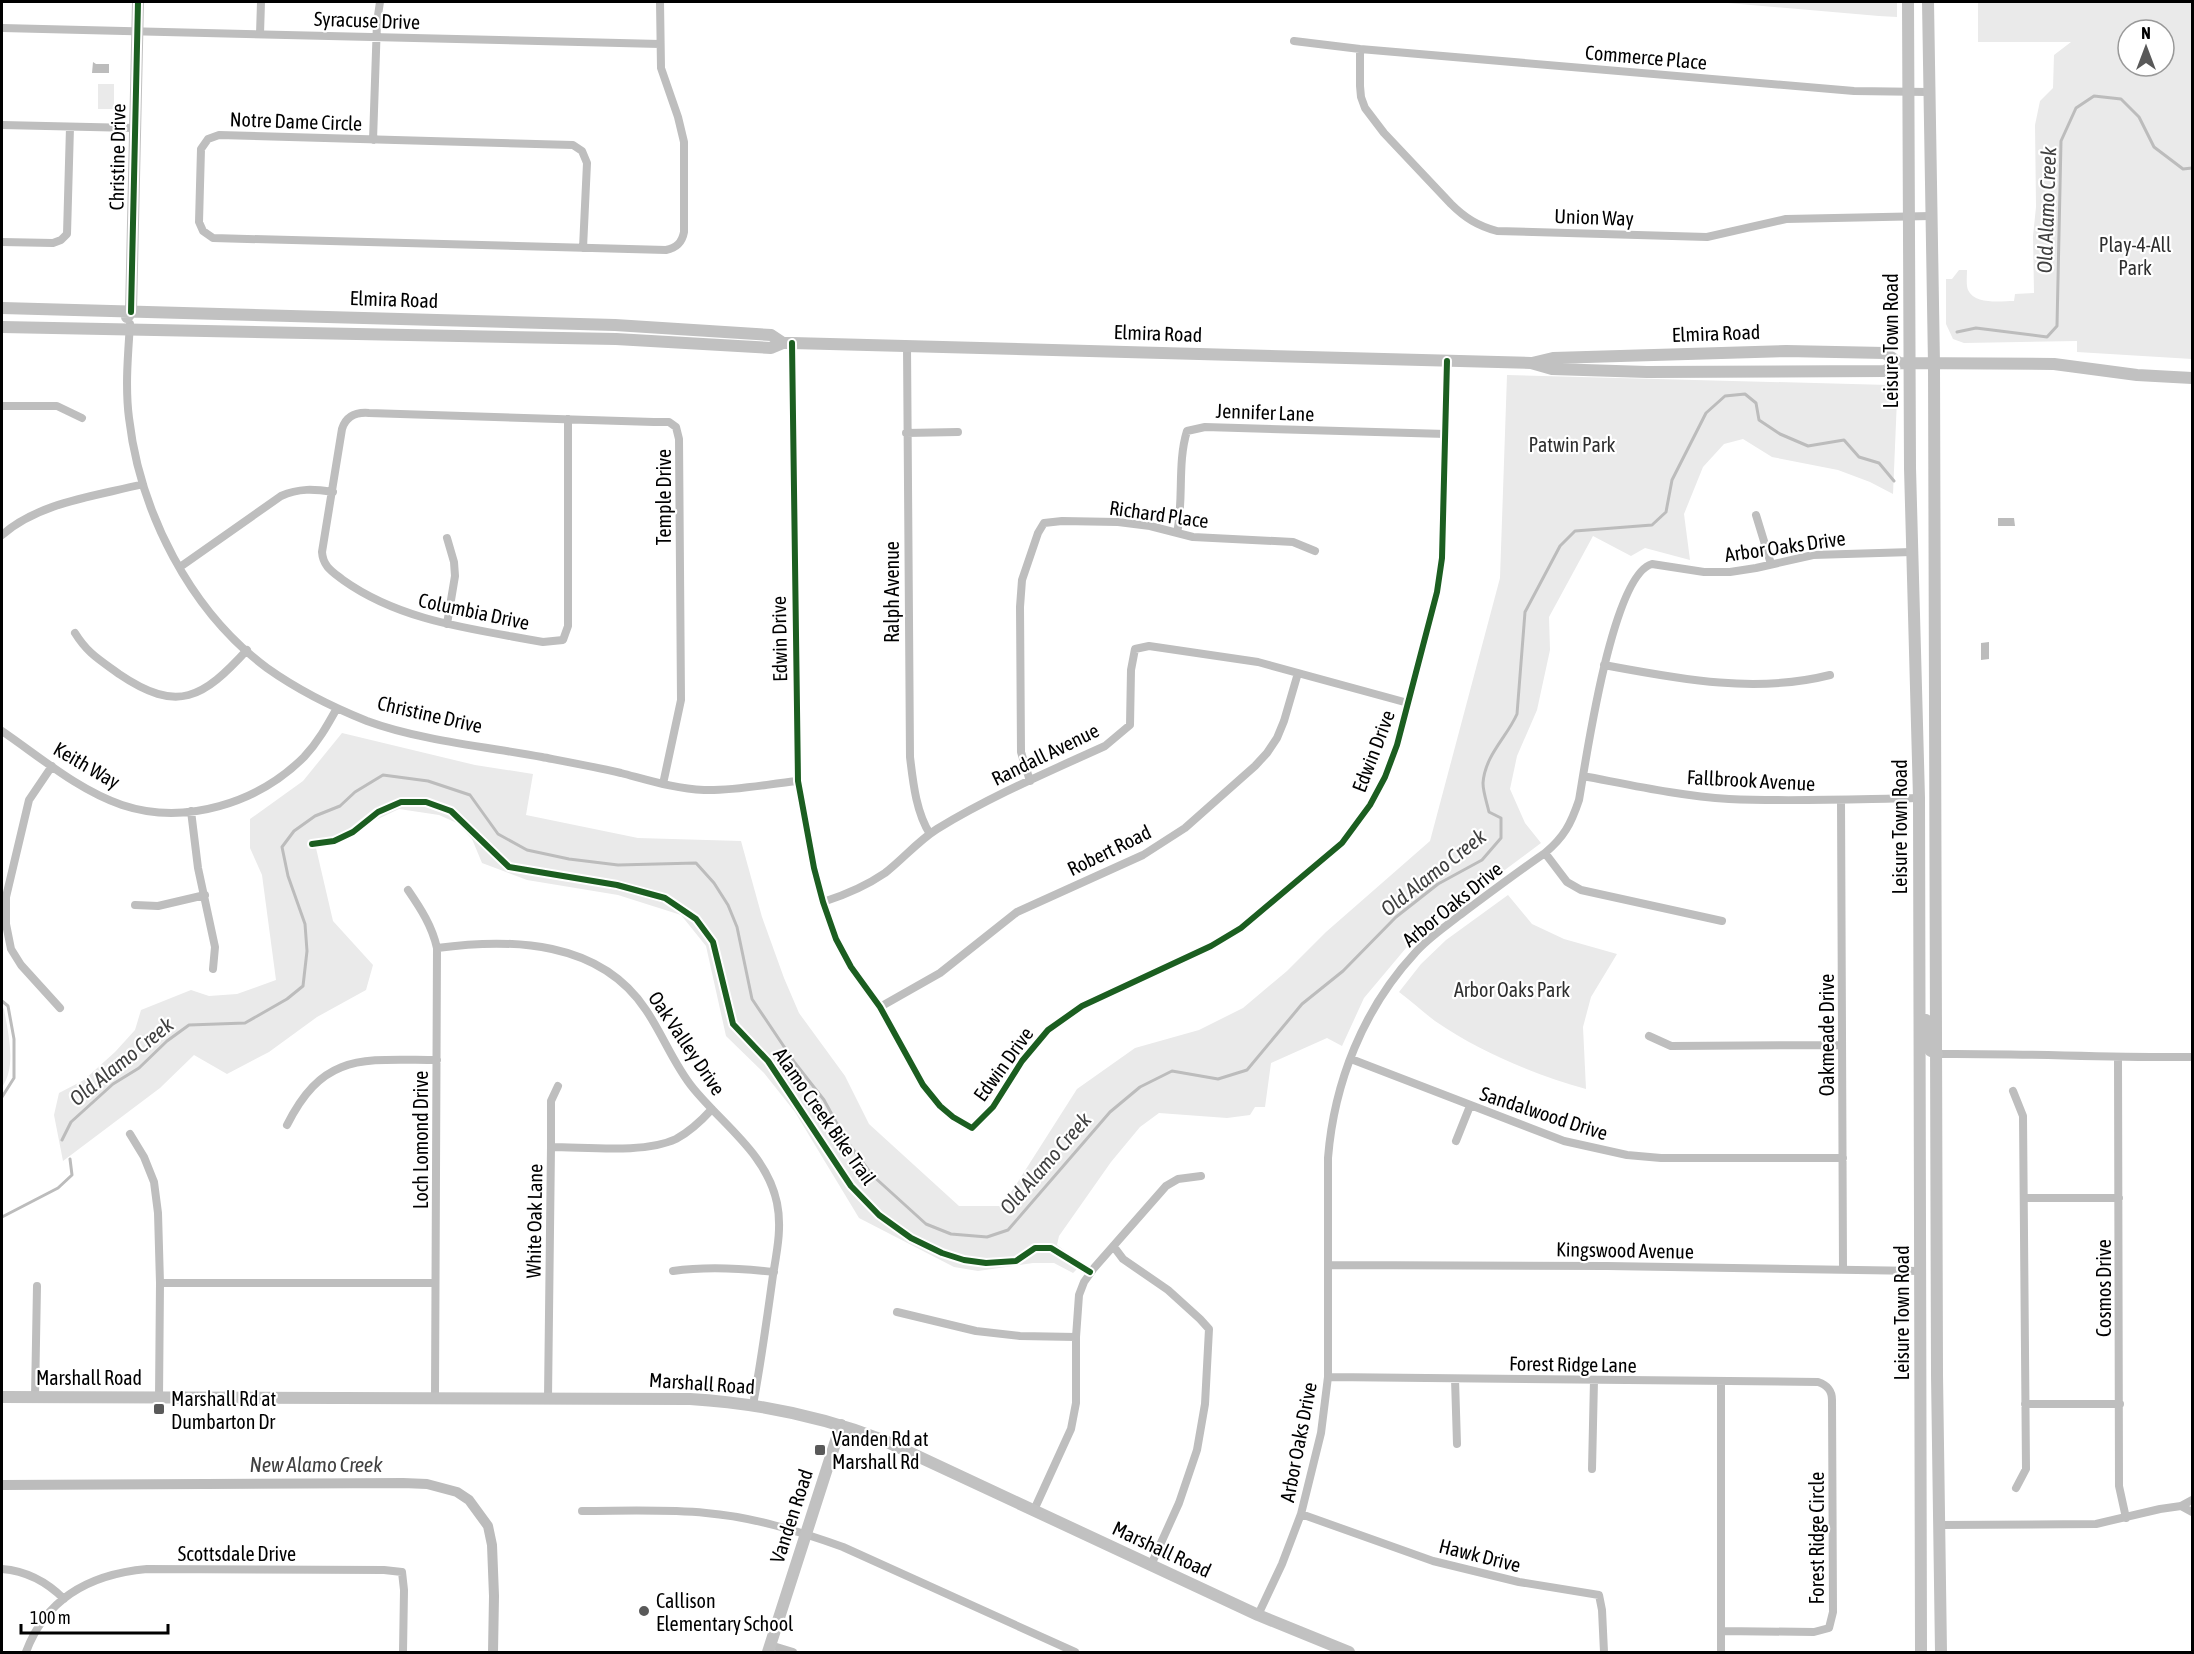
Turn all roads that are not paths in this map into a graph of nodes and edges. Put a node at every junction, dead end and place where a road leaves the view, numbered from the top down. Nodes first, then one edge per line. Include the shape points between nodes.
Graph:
1 (138, 2) edge
2 (261, 2) edge
3 (380, 2) edge
4 (660, 2) edge
5 (1908, 2) edge
6 (1928, 2) edge
7 (2, 28) edge
8 (137, 31) junction
9 (260, 34) junction
10 (376, 37) junction
11 (1294, 41) dead end
12 (660, 44) junction
13 (1360, 49) junction
14 (1928, 92) junction
15 (1908, 93) junction
16 (2, 125) edge
17 (70, 126) junction
18 (134, 128) junction
19 (374, 140) junction
20 (1908, 216) junction
21 (1931, 216) junction
22 (2, 242) edge
23 (584, 248) junction
24 (2, 309) edge
25 (131, 312) junction
26 (238, 314) junction
27 (2, 327) edge
28 (25, 327) junction
29 (130, 329) junction
30 (788, 343) junction
31 (907, 346) junction
32 (1447, 361) junction
33 (1531, 363) junction
34 (1904, 363) junction
35 (1934, 364) junction
36 (2193, 378) edge
37 (2, 406) edge
38 (352, 415) joint
39 (82, 418) dead end
40 (568, 419) junction
41 (958, 432) dead end
42 (906, 433) junction
43 (1446, 434) junction
44 (143, 484) junction
45 (333, 492) junction
46 (1756, 515) dead end
47 (1178, 533) junction
48 (2, 535) edge
49 (447, 538) dead end
50 (1315, 551) dead end
51 (1912, 552) junction
52 (1771, 564) junction
53 (180, 567) junction
54 (447, 624) junction
55 (75, 633) dead end
56 (247, 650) junction
57 (1604, 665) junction
58 (1298, 673) junction
59 (1830, 675) dead end
60 (1408, 702) junction
61 (337, 708) junction
62 (2, 731) edge
63 (52, 766) junction
64 (1583, 776) junction
65 (798, 781) junction
66 (1030, 781) junction
67 (663, 784) junction
68 (1919, 798) junction
69 (1841, 800) junction
70 (191, 811) junction
71 (930, 834) junction
72 (1935, 842) junction
73 (1545, 853) junction
74 (408, 890) dead end
75 (205, 895) junction
76 (823, 902) junction
77 (135, 905) dead end
78 (1722, 921) dead end
79 (1919, 932) junction
80 (437, 948) junction
81 (213, 969) dead end
82 (880, 1007) junction
83 (60, 1008) dead end
84 (1648, 1036) dead end
85 (1842, 1045) junction
86 (1937, 1054) junction
87 (2193, 1057) edge
88 (2118, 1058) junction
89 (437, 1059) junction
90 (1351, 1059) junction
91 (558, 1086) dead end
92 (2013, 1091) dead end
93 (1470, 1106) junction
94 (712, 1109) junction
95 (287, 1125) dead end
96 (130, 1134) dead end
97 (1456, 1141) dead end
98 (551, 1147) junction
99 (1843, 1158) junction
100 (1201, 1176) dead end
101 (2025, 1198) junction
102 (2119, 1198) junction
103 (1114, 1247) junction
104 (1328, 1265) junction
105 (1843, 1270) junction
106 (673, 1271) dead end
107 (1920, 1271) junction
108 (774, 1272) junction
109 (160, 1283) junction
110 (435, 1283) junction
111 (37, 1286) dead end
112 (897, 1312) dead end
113 (1076, 1337) junction
114 (1936, 1376) junction
115 (1328, 1377) junction
116 (1455, 1379) junction
117 (1594, 1380) junction
118 (1721, 1382) junction
119 (1818, 1382) joint
120 (2, 1397) edge
121 (35, 1397) junction
122 (159, 1397) junction
123 (435, 1397) junction
124 (548, 1398) junction
125 (2025, 1404) junction
126 (2120, 1404) junction
127 (753, 1405) junction
128 (841, 1425) junction
129 (1457, 1444) dead end
130 (1592, 1469) dead end
131 (2016, 1488) dead end
132 (2193, 1500) edge
133 (2181, 1506) junction
134 (1034, 1510) junction
135 (582, 1511) dead end
136 (2193, 1512) edge
137 (1301, 1514) junction
138 (2126, 1518) junction
139 (1940, 1525) junction
140 (806, 1533) junction
141 (1151, 1565) junction
142 (2, 1569) edge
143 (64, 1599) junction
144 (1258, 1615) junction
145 (1721, 1631) junction
146 (769, 1649) edge
147 (26, 1653) edge
148 (403, 1653) edge
149 (792, 1653) edge
150 (1075, 1653) edge
151 (1349, 1653) edge
152 (1604, 1653) edge
153 (1721, 1653) edge
154 (1921, 1653) edge
155 (1941, 1653) edge

1 - 8 main road, Christine Drive
2 - 9 street
3 - 10 street
4 - 12 street
5 - 15 main road, Leisure Town Road
6 - 14 main road, Leisure Town Road
7 - 8 street, Syracuse Drive
8 - 9 street, Syracuse Drive
8 - 18 main road, Christine Drive
9 - 10 street, Syracuse Drive
10 - 12 street, Syracuse Drive
10 - 19 street
11 - 13 street, Commerce Place
12 - 23 street, Notre Dame Circle via 661,68 684,149 684,236 678,245 666,250
13 - 15 street, Commerce Place
13 - 20 street, Union Way via 1361,97 1373,120 1462,214 1497,231 1707,237 1786,219
14 - 15 street, Commerce Place
14 - 21 main road, Leisure Town Road
15 - 20 main road, Leisure Town Road
16 - 17 street
17 - 18 street
17 - 22 street via 67,234 53,243
18 - 25 main road, Christine Drive
19 - 23 street, Notre Dame Circle via 576,147 587,163
19 - 23 street, Notre Dame Circle via 211,137 201,152 201,226 219,239
20 - 21 street, Union Way
20 - 34 main road, Leisure Town Road
21 - 35 main road, Leisure Town Road
24 - 25 main road, Elmira Road
25 - 26 main road, Elmira Road
25 - 28 main road via 117,321 67,321
25 - 29 street, Christine Drive
26 - 29 main road via 204,322 139,321
26 - 30 main road, Elmira Road via 615,325 771,335
27 - 28 main road, Elmira Road
28 - 29 main road, Elmira Road
29 - 30 main road, Elmira Road via 616,339 771,348
29 - 44 street, Christine Drive via 130,429
30 - 31 main road, Elmira Road
30 - 65 street, Edwin Drive
31 - 32 main road, Elmira Road
31 - 42 street, Ralph Avenue
32 - 33 main road, Elmira Road
32 - 43 street, Edwin Drive
33 - 34 main road, Elmira Road via 1552,369 1647,372 1886,371
33 - 34 main road, Elmira Road via 1553,358 1786,351 1885,354
34 - 35 main road, Elmira Road
34 - 51 main road, Leisure Town Road
35 - 36 main road, Elmira Road via 2054,364
35 - 72 main road, Leisure Town Road
37 - 39 street via 57,406
38 - 40 street, Temple Drive via 363,412
38 - 45 street, Columbia Drive via 342,429
40 - 54 street, Columbia Drive via 568,626 563,640 543,642
40 - 67 street, Temple Drive via 669,422 676,427 681,700
41 - 42 street
42 - 71 street, Ralph Avenue via 910,757 923,823
43 - 47 street, Jennifer Lane via 1205,427 1187,431
43 - 60 street, Edwin Drive via 1442,558
44 - 48 street via 50,508 13,525
44 - 53 street, Christine Drive
45 - 53 street via 299,490 281,496
45 - 54 street, Columbia Drive via 322,552 328,569 390,607
46 - 52 street
47 - 50 street, Richard Place via 1293,542
47 - 66 street, Richard Place via 1118,522 1049,522 1040,528 1022,580 1020,607 1021,752
49 - 54 street via 455,576
51 - 52 street, Arbor Oaks Drive via 1823,554
51 - 68 main road, Leisure Town Road
52 - 57 street, Arbor Oaks Drive via 1717,573 1657,564 1644,567 1625,600
53 - 56 street, Christine Drive via 201,600
55 - 56 street via 86,651 138,686 164,696 188,695 212,685
56 - 61 street, Christine Drive via 266,667
57 - 59 street via 1728,684 1759,685
57 - 64 street, Arbor Oaks Drive
58 - 60 street, Randall Avenue
58 - 66 street, Randall Avenue via 1258,662 1149,646 1135,649 1130,725 1105,746
58 - 82 street, Robert Road via 1284,721 1267,753 1185,828 1143,855 1017,912 940,973
60 - 82 street, Edwin Drive via 1385,777 1370,805 1341,843 1241,928 1082,1006 1048,1030 1022,1061 993,1107 972,1128 940,1106 923,1085
61 - 67 street, Christine Drive via 404,732 586,765
61 - 70 street, Keith Way via 325,731 303,758 275,780 241,800
62 - 63 street, Keith Way
63 - 70 street, Keith Way via 82,786 123,805 144,810
63 - 83 street via 29,800 6,897 6,924 11,949 21,965
64 - 69 street, Fallbrook Avenue via 1728,799
64 - 73 street, Arbor Oaks Drive via 1572,820 1560,840
65 - 67 street, Christine Drive via 712,790
65 - 76 street, Edwin Drive
66 - 71 street, Randall Avenue via 995,796
68 - 69 street, Fallbrook Avenue
68 - 72 main road
68 - 79 main road, Leisure Town Road
69 - 85 street, Oakmeade Drive
70 - 75 street
71 - 76 street, Randall Avenue via 885,873
72 - 86 main road, Leisure Town Road
73 - 78 street via 1567,882 1581,890
73 - 90 street, Arbor Oaks Drive via 1416,952 1391,981 1365,1022
74 - 80 street, Loch Lomond Drive via 427,919
75 - 77 street via 158,906
75 - 81 street via 215,947
76 - 82 street, Edwin Drive via 851,967
79 - 86 main road via 1928,1042
79 - 107 main road, Leisure Town Road
80 - 89 street, Loch Lomond Drive
80 - 94 street, Oak Valley Drive via 473,944 547,946 594,963 637,998 691,1086
84 - 85 street via 1671,1046
85 - 99 street, Oakmeade Drive
86 - 88 street
86 - 114 main road, Leisure Town Road
87 - 88 street
88 - 102 street, Cosmos Drive
89 - 95 street via 362,1060 345,1064 310,1088
89 - 110 street, Loch Lomond Drive
90 - 93 street, Sandalwood Drive
90 - 104 street, Arbor Oaks Drive via 1330,1128
91 - 98 street via 551,1101
92 - 101 street via 2023,1116
93 - 97 street
93 - 99 street, Sandalwood Drive via 1564,1141 1627,1155
94 - 98 street, White Oak Lane via 678,1138 660,1144
94 - 108 street, Oak Valley Drive via 758,1158 771,1181 779,1226
96 - 109 street via 154,1182
98 - 124 street, White Oak Lane
99 - 105 street, Oakmeade Drive
100 - 103 street via 1178,1179 1166,1186
101 - 102 street
101 - 125 street
102 - 126 street, Cosmos Drive
103 - 113 street via 1084,1282 1079,1295
103 - 141 street via 1209,1329 1205,1404 1197,1450
104 - 105 street, Kingswood Avenue
104 - 115 street, Arbor Oaks Drive
105 - 107 street, Kingswood Avenue
106 - 108 street via 698,1267
107 - 114 main road via 1931,1294
107 - 154 main road, Leisure Town Road
108 - 127 street, Oak Valley Drive
109 - 110 street
109 - 122 street
110 - 123 street, Loch Lomond Drive
111 - 121 street
112 - 113 street via 1000,1334
113 - 134 street via 1076,1403 1071,1429
114 - 139 main road, Leisure Town Road
115 - 116 street, Forest Ridge Lane
115 - 137 street, Arbor Oaks Drive via 1321,1433
116 - 117 street, Forest Ridge Lane
116 - 129 street
117 - 118 street, Forest Ridge Lane
117 - 130 street
118 - 119 street, Forest Ridge Lane
118 - 145 street
119 - 145 street, Forest Ridge Circle via 1832,1394 1833,1612 1829,1628 1814,1632
120 - 121 main road, Marshall Road
121 - 122 main road, Marshall Road
122 - 123 main road, Marshall Road
123 - 124 main road, Marshall Road
124 - 127 main road, Marshall Road via 690,1399
125 - 126 street
125 - 131 street via 2026,1469
126 - 138 street, Cosmos Drive via 2118,1486
127 - 128 main road, Marshall Road
128 - 134 main road, Marshall Road
128 - 140 main road, Vanden Road
132 - 133 street
133 - 136 street
133 - 138 street
134 - 141 main road, Marshall Road
135 - 140 street via 706,1513
137 - 144 street, Arbor Oaks Drive
137 - 152 street, Hawk Drive via 1433,1561 1509,1580 1599,1594
138 - 139 street via 2096,1524
139 - 155 main road, Leisure Town Road
140 - 146 main road, Vanden Road
140 - 150 street
141 - 144 main road, Marshall Road
142 - 143 street via 40,1579
143 - 147 street, Scottsdale Drive via 38,1627
143 - 148 street, Scottsdale Drive via 88,1583 136,1570 402,1572
144 - 151 main road, Marshall Road
145 - 153 street
146 - 149 street

